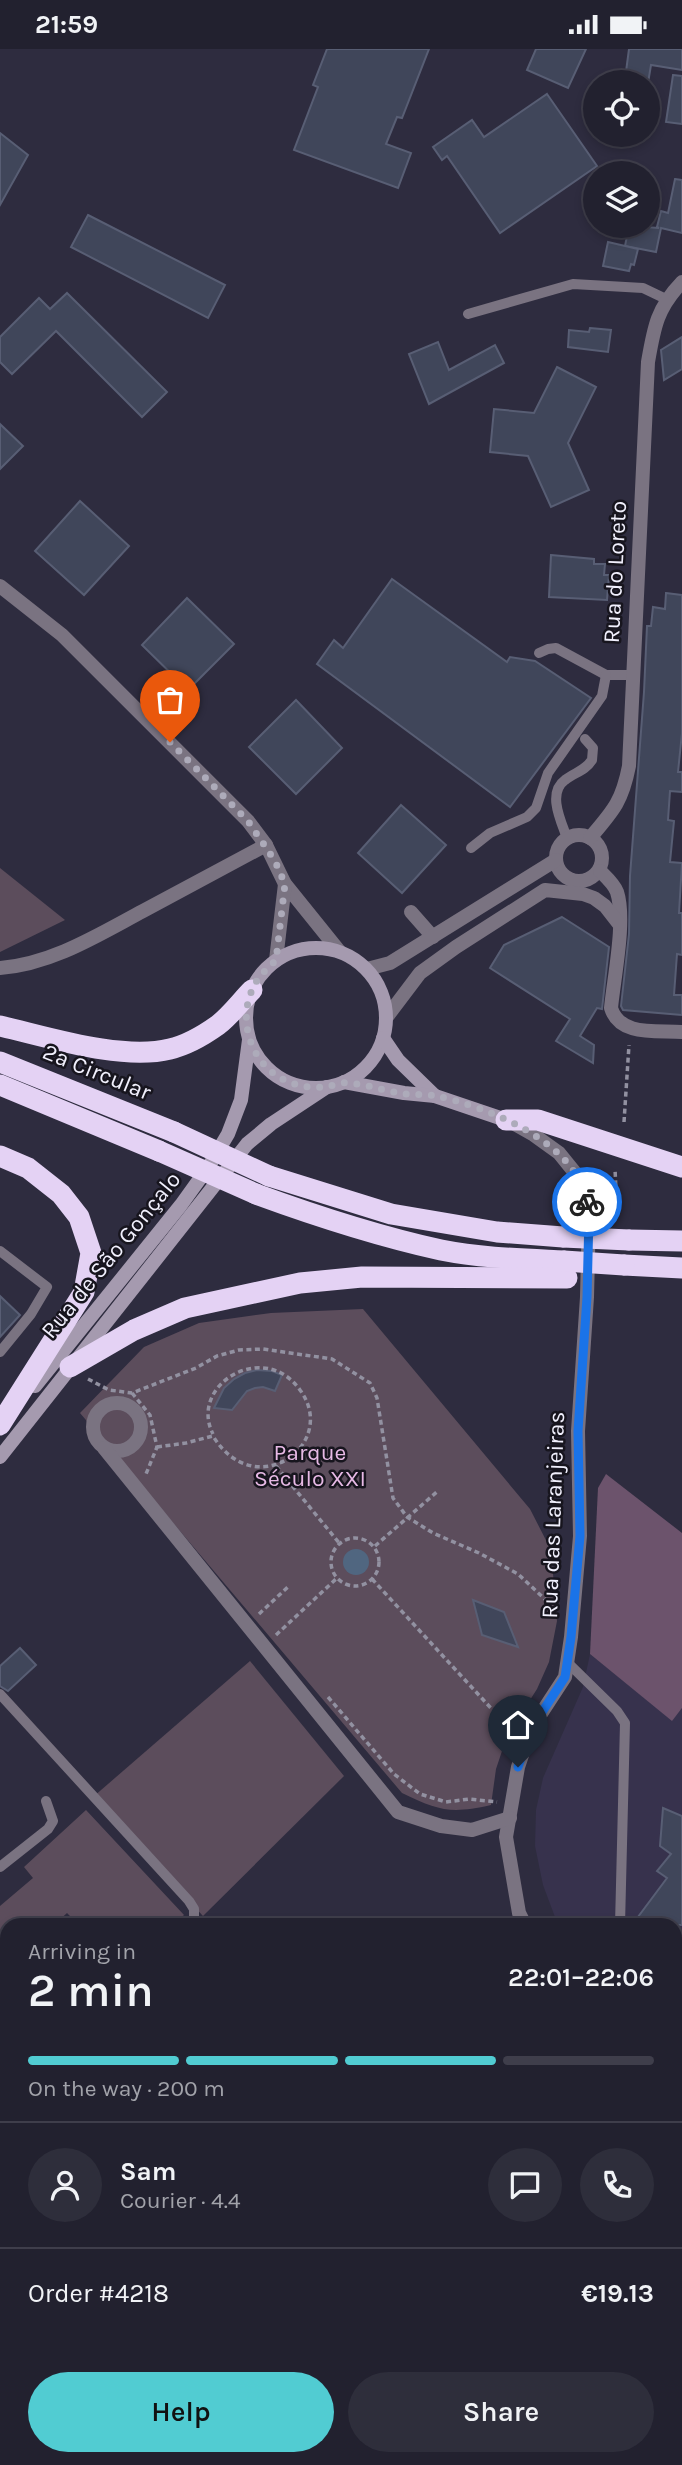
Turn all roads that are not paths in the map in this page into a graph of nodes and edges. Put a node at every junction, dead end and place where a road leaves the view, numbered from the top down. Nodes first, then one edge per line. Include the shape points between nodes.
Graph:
1 (682, 282) edge
2 (666, 299) junction
3 (468, 314) dead end
4 (0, 586) edge
5 (539, 653) dead end
6 (606, 675) junction
7 (632, 675) junction
8 (585, 739) dead end
9 (567, 838) junction
10 (590, 838) junction
11 (266, 845) junction
12 (471, 848) dead end
13 (556, 860) junction
14 (600, 871) junction
15 (563, 875) junction
16 (285, 884) junction
17 (545, 890) junction
18 (411, 912) dead end
19 (620, 923) junction
20 (433, 937) junction
21 (339, 951) junction
22 (276, 960) junction
23 (0, 968) edge
24 (367, 969) junction
25 (252, 990) junction
26 (386, 1018) junction
27 (0, 1026) edge
28 (682, 1032) edge
29 (383, 1038) junction
30 (249, 1040) junction
31 (0, 1062) edge
32 (344, 1082) junction
33 (0, 1085) edge
34 (327, 1087) junction
35 (435, 1096) junction
36 (506, 1120) junction
37 (0, 1156) edge
38 (682, 1167) edge
39 (682, 1241) edge
40 (0, 1251) edge
41 (682, 1268) edge
42 (566, 1270) junction
43 (0, 1352) edge
44 (70, 1367) junction
45 (0, 1427) edge
46 (132, 1447) junction
47 (104, 1448) junction
48 (0, 1457) edge
49 (132, 1481) junction
50 (567, 1662) junction
51 (0, 1694) edge
52 (46, 1801) dead end
53 (512, 1810) junction
54 (0, 1867) edge
55 (194, 1918) edge
56 (522, 1918) edge
57 (620, 1918) edge

1 - 2 street
2 - 3 lane via 643,288 573,284
2 - 7 street, Rua do Loreto via 648,362
4 - 11 street via 62,635 112,683
5 - 6 lane via 556,648
6 - 7 lane
6 - 12 lane via 602,696 548,773 536,808
7 - 10 street, Rua do Loreto via 625,789 617,807
8 - 9 lane via 593,748 592,760 567,778 556,794
9 - 10 street
9 - 13 street via 558,848
10 - 14 street via 601,848
11 - 16 street
11 - 23 street via 89,940 21,966
13 - 15 street
13 - 20 street
14 - 15 street via 582,882
14 - 19 street via 616,889
15 - 17 street
16 - 21 street
16 - 22 street
17 - 19 street via 594,898
17 - 26 street via 419,973
18 - 20 street
19 - 28 street via 611,1007 618,1022 631,1029
20 - 24 street via 390,963
21 - 22 main road via 307,948
21 - 24 main road
22 - 25 main road
24 - 26 main road via 381,992
25 - 27 highway via 220,1024 168,1050 109,1050
25 - 30 main road via 247,1006
26 - 29 main road
29 - 32 main road via 361,1072
29 - 35 main road, Rua das Laranjeiras via 398,1060
30 - 34 main road via 272,1072 307,1087
30 - 45 main road, Rua de São Gonçalo via 241,1100 209,1166
31 - 39 highway, 2ª Circular, bridge via 269,1176 391,1214 497,1232
32 - 34 main road
32 - 35 main road, Rua das Laranjeiras
33 - 42 highway, 2ª Circular, bridge via 316,1216 443,1250
34 - 44 main road, Rua de São Gonçalo via 247,1144
35 - 36 main road, Rua das Laranjeiras
36 - 38 highway via 538,1120
36 - 50 street, Rua das Laranjeiras via 559,1153 576,1174 589,1216 578,1431 580,1536
37 - 45 highway via 27,1168 61,1194 79,1217 91,1253 84,1292
40 - 43 lane via 47,1287 32,1314
41 - 42 highway, bridge via 624,1265
42 - 44 highway via 300,1283 185,1308 134,1329
44 - 48 main road, Rua de São Gonçalo
46 - 47 street via 120,1451
46 - 47 street via 142,1430 141,1420 131,1407 118,1403 104,1407 94,1420 93,1433
46 - 49 street
47 - 49 street
49 - 53 street via 398,1812 440,1826 472,1830
50 - 53 street, Rua das Laranjeiras via 565,1677 531,1729 518,1767
50 - 57 lane via 625,1723
51 - 55 lane via 188,1901
52 - 54 lane via 53,1821 48,1829
53 - 56 street, Rua das Laranjeiras via 506,1837

